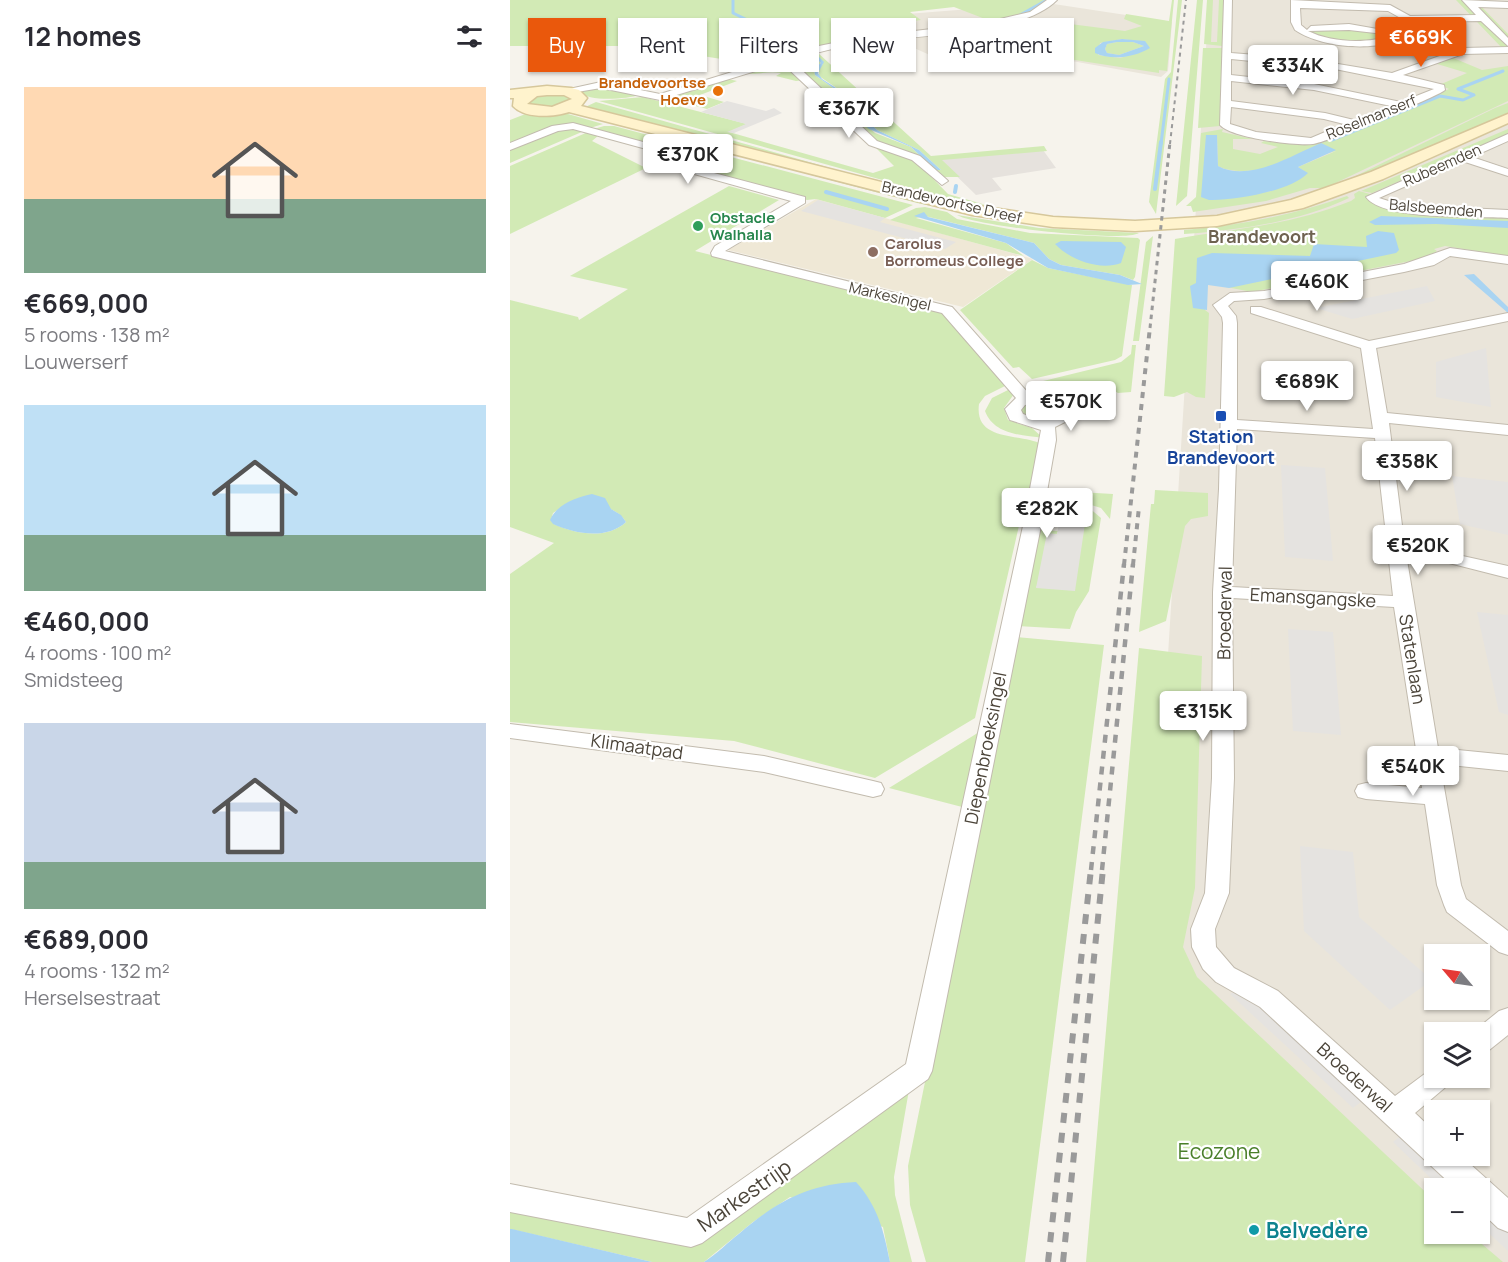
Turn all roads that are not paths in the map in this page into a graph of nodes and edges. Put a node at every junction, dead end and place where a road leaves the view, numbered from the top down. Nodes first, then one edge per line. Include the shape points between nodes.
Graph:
1 (1053, 0) edge
2 (1228, 0) edge
3 (1469, 2) edge
4 (1296, 3) edge
5 (1508, 5) edge
6 (1484, 18) junction
7 (1408, 19) junction
8 (1492, 26) junction
9 (1508, 27) edge
10 (1300, 30) junction
11 (1407, 34) junction
12 (1357, 43) junction
13 (1508, 43) edge
14 (819, 50) edge
15 (1508, 50) edge
16 (1228, 56) junction
17 (1336, 67) junction
18 (739, 72) edge
19 (798, 72) edge
20 (1395, 75) junction
21 (1225, 78) junction
22 (1314, 88) junction
23 (576, 95) junction
24 (1508, 102) edge
25 (1226, 103) junction
26 (1401, 105) junction
27 (518, 106) edge
28 (1508, 118) edge
29 (510, 119) edge
30 (1355, 124) junction
31 (1508, 137) edge
32 (510, 147) edge
33 (1460, 158) junction
34 (1508, 172) edge
35 (942, 181) dead end
36 (1376, 194) joint
37 (1508, 214) edge
38 (1508, 260) edge
39 (1256, 310) dead end
40 (1508, 317) edge
41 (1368, 345) junction
42 (1026, 400) junction
43 (1045, 424) junction
44 (1230, 424) junction
45 (1381, 425) junction
46 (1508, 430) edge
47 (1397, 554) junction
48 (1508, 572) edge
49 (1222, 592) junction
50 (1403, 602) junction
51 (510, 731) edge
52 (1428, 755) junction
53 (1508, 763) edge
54 (873, 789) dead end
55 (1366, 791) dead end
56 (1433, 797) junction
57 (1508, 945) edge
58 (1508, 1019) edge
59 (1490, 1034) edge
60 (918, 1071) joint
61 (1425, 1088) edge
62 (1395, 1113) junction
63 (1424, 1140) edge
64 (1452, 1166) edge
65 (1464, 1178) edge
66 (510, 1198) edge
67 (1490, 1202) edge
68 (1508, 1218) edge

1 - 14 street via 1033,14 983,26 863,40
2 - 16 street
3 - 5 street
3 - 6 street
4 - 7 street via 1390,8
4 - 10 street via 1296,25
6 - 7 street
6 - 8 street
7 - 11 street via 1411,29
8 - 9 street
8 - 13 street
10 - 11 street via 1349,27
10 - 12 street via 1322,39
11 - 12 street via 1393,40
12 - 17 street
15 - 20 street via 1450,54
16 - 17 street
16 - 21 street
17 - 20 street
17 - 22 street
18 - 23 street via 660,97 612,87
19 - 35 street via 873,143 916,158
20 - 26 street, Roselmanserf via 1440,87
21 - 22 street
21 - 25 street
22 - 26 street
23 - 24 main road, Brandevoortse Dreef via 977,207 1052,218 1136,222 1223,215 1300,199
23 - 27 main road
23 - 27 main road via 531,94
23 - 28 main road, Brandevoortse Dreef via 972,210 1035,220 1118,225 1211,221 1296,205
25 - 30 street via 1314,114
25 - 30 street, Roselmanserf via 1225,127 1256,135 1312,141
26 - 30 street, Roselmanserf
27 - 29 main road
31 - 33 street, Rubeemden
32 - 42 street, Markesingel via 556,128 573,126 676,154 691,171 801,200 717,253 947,310
33 - 34 street
33 - 36 street, Rubeemden
36 - 37 street, Balsbeemden via 1372,197 1375,201 1400,209
38 - 44 street, Broederwal via 1450,252 1404,268 1264,295 1226,298 1220,305 1230,323
39 - 41 street
40 - 41 street
41 - 45 street, Statenlaan
42 - 43 street via 1013,409 1016,417 1028,423
42 - 43 street via 1051,400 1063,407 1062,417
43 - 60 street, Diepenbroeksingel via 1048,440 1032,526
44 - 45 street
44 - 49 street, Broederwal
45 - 46 street
45 - 47 street, Statenlaan
47 - 48 street via 1449,558
47 - 50 street, Statenlaan
49 - 50 street, Emansgangske
49 - 62 street, Broederwal via 1223,778 1217,892 1203,929 1204,947 1225,975 1269,999
50 - 52 street, Statenlaan
51 - 54 street, Klimaatpad via 764,764
52 - 53 street
52 - 56 street, Statenlaan
55 - 56 street
56 - 57 street, Statenlaan via 1456,905
58 - 59 street
60 - 66 street, Markestrijp via 691,1233
61 - 62 street
62 - 63 street, Broederwal
64 - 65 street
67 - 68 street

